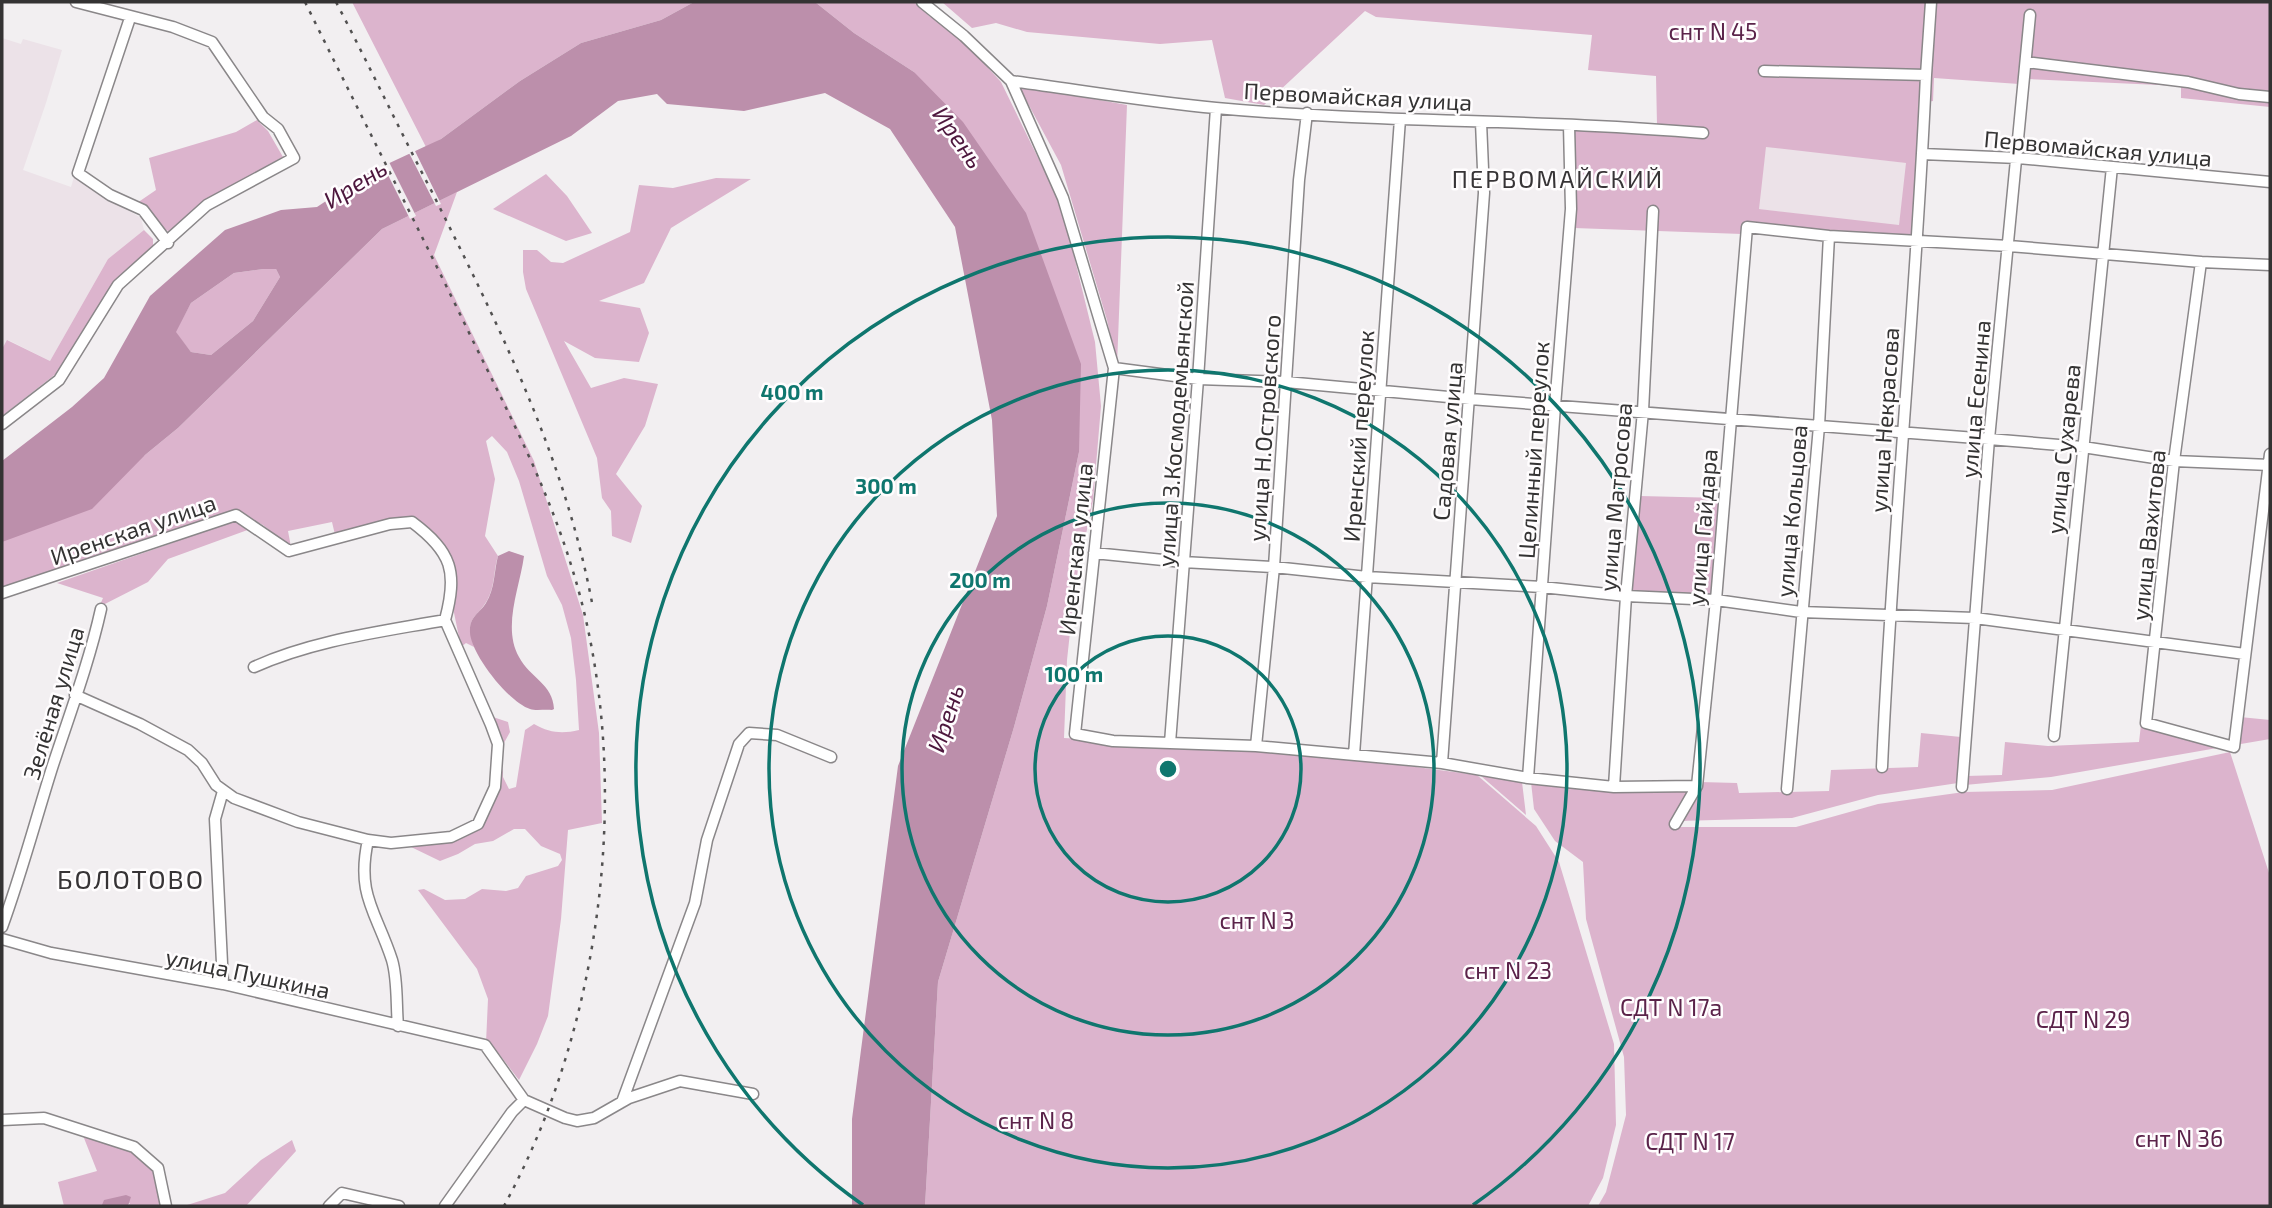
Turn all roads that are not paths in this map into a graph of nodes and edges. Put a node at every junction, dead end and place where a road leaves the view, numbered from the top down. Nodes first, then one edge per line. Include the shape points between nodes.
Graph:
1 (76, 2) edge
2 (922, 2) edge
3 (1931, 2) edge
4 (2030, 15) dead end
5 (130, 18) junction
6 (2026, 62) junction
7 (1764, 71) dead end
8 (1926, 75) junction
9 (1011, 81) junction
10 (2270, 97) edge
11 (1216, 108) junction
12 (1307, 113) junction
13 (1400, 119) junction
14 (1481, 122) junction
15 (1569, 125) junction
16 (1703, 133) dead end
17 (1922, 154) junction
18 (2018, 158) junction
19 (2112, 167) junction
20 (2270, 183) edge
21 (1653, 211) dead end
22 (1829, 236) junction
23 (168, 243) junction
24 (1916, 243) junction
25 (2009, 246) junction
26 (2103, 255) junction
27 (2201, 262) junction
28 (2270, 265) edge
29 (1114, 368) junction
30 (1198, 379) junction
31 (1286, 382) junction
32 (1380, 392) junction
33 (1470, 399) junction
34 (1555, 406) junction
35 (1643, 411) junction
36 (1730, 418) junction
37 (2, 424) edge
38 (1819, 426) junction
39 (1902, 431) junction
40 (1989, 439) junction
41 (2083, 447) junction
42 (2270, 454) edge
43 (2174, 461) junction
44 (2269, 465) edge
45 (1094, 553) junction
46 (1184, 562) junction
47 (1274, 567) junction
48 (1367, 577) junction
49 (1454, 582) junction
50 (1542, 587) junction
51 (2, 593) edge
52 (1626, 596) junction
53 (1716, 600) junction
54 (101, 609) dead end
55 (1801, 612) junction
56 (1889, 614) junction
57 (1975, 618) junction
58 (445, 620) junction
59 (2063, 631) junction
60 (2156, 642) junction
61 (2245, 654) junction
62 (254, 667) dead end
63 (75, 695) junction
64 (2054, 736) dead end
65 (1170, 743) junction
66 (1256, 746) junction
67 (1354, 755) junction
68 (831, 757) dead end
69 (1442, 763) junction
70 (1881, 767) dead end
71 (1528, 778) junction
72 (1614, 786) junction
73 (1697, 786) junction
74 (1962, 787) dead end
75 (1787, 789) dead end
76 (223, 791) junction
77 (1675, 824) dead end
78 (368, 839) junction
79 (2, 928) edge
80 (2, 939) edge
81 (223, 984) junction
82 (398, 1026) junction
83 (753, 1094) dead end
84 (524, 1100) junction
85 (622, 1102) junction
86 (2, 1120) edge
87 (166, 1206) edge
88 (329, 1206) edge
89 (398, 1206) edge
90 (445, 1206) edge

1 - 5 street
2 - 9 street
3 - 8 street, улица Некрасова
4 - 6 street, улица Есенина
5 - 23 street via 78,173 143,210
5 - 23 street via 212,42 262,117 278,129 294,158 207,205
6 - 10 street
6 - 18 street, улица Есенина
7 - 8 street
8 - 17 street, улица Некрасова
9 - 11 street, Первомайская улица
9 - 29 street via 1063,198
11 - 12 street, Первомайская улица
11 - 30 street, улица З.Космодемьянской
12 - 13 street, Первомайская улица
12 - 31 street, улица Н.Островского
13 - 14 street, Первомайская улица
13 - 32 street, Иренский переулок
14 - 15 street, Первомайская улица
14 - 33 street, Садовая улица via 1484,193
15 - 16 street, Первомайская улица
15 - 34 street, Целинный переулок via 1572,209
17 - 18 street, Первомайская улица
17 - 24 street, улица Некрасова
18 - 19 street, Первомайская улица
18 - 25 street, улица Есенина
19 - 20 street, Первомайская улица
19 - 26 street, улица Сухарева
21 - 35 street, улица Матросова
22 - 24 street
22 - 36 street, улица Гайдара via 1747,227
22 - 38 street, улица Кольцова
23 - 37 street via 118,285 59,380
24 - 25 street
24 - 39 street, улица Некрасова
25 - 26 street
25 - 40 street, улица Есенина
26 - 27 street
26 - 41 street, улица Сухарева
27 - 28 street
27 - 43 street, улица Вахитова
29 - 30 street
29 - 45 street, Иренская улица
30 - 31 street
30 - 46 street, улица З.Космодемьянской
31 - 32 street
31 - 47 street, улица Н.Островского
32 - 33 street
32 - 48 street, Иренский переулок
33 - 34 street
33 - 49 street, Садовая улица
34 - 35 street
34 - 50 street, Целинный переулок
35 - 36 street
35 - 52 street, улица Матросова
36 - 38 street
36 - 53 street, улица Гайдара
38 - 39 street
38 - 55 street, улица Кольцова
39 - 40 street
39 - 56 street, улица Некрасова
40 - 41 street
40 - 57 street, улица Есенина
41 - 43 street
41 - 59 street, улица Сухарева
42 - 44 street
43 - 44 street
43 - 60 street, улица Вахитова
44 - 61 street
45 - 46 street
45 - 65 street, Иренская улица via 1075,734
46 - 47 street
46 - 65 street, улица З.Космодемьянской
47 - 48 street
47 - 66 street, улица Н.Островского
48 - 49 street
48 - 67 street, Иренский переулок
49 - 50 street
49 - 69 street, Садовая улица
50 - 52 street
50 - 71 street, Целинный переулок
51 - 58 street, Иренская улица via 236,515 289,551 412,522 448,559 452,576
52 - 53 street
52 - 72 street, улица Матросова
53 - 55 street
53 - 73 street, улица Гайдара
54 - 63 street, Зелёная улица
55 - 56 street
55 - 75 street, улица Кольцова
56 - 57 street
56 - 70 street, улица Некрасова
57 - 59 street
57 - 74 street, улица Есенина
58 - 62 street via 315,645
58 - 78 street via 498,744 495,787 478,824 451,837 391,843
59 - 60 street
59 - 64 street, улица Сухарева
60 - 61 street
60 - 61 street, улица Вахитова via 2146,723 2234,747
63 - 76 street via 188,750
63 - 79 street, Зелёная улица
65 - 66 street
66 - 67 street
67 - 69 street
68 - 85 street via 777,735 749,733 739,744 707,840 695,903
69 - 71 street
71 - 72 street
72 - 73 street
73 - 77 street, улица Гайдара
76 - 78 street via 298,822
76 - 81 street via 215,819
78 - 82 street via 363,863 365,891 393,963
80 - 81 street, улица Пушкина via 51,953
81 - 82 street, улица Пушкина
82 - 84 street, улица Пушкина via 485,1045
83 - 85 street via 680,1081
84 - 85 street via 565,1118 585,1121
84 - 90 street
86 - 87 street via 44,1118 134,1147 158,1168
88 - 89 street via 342,1192

